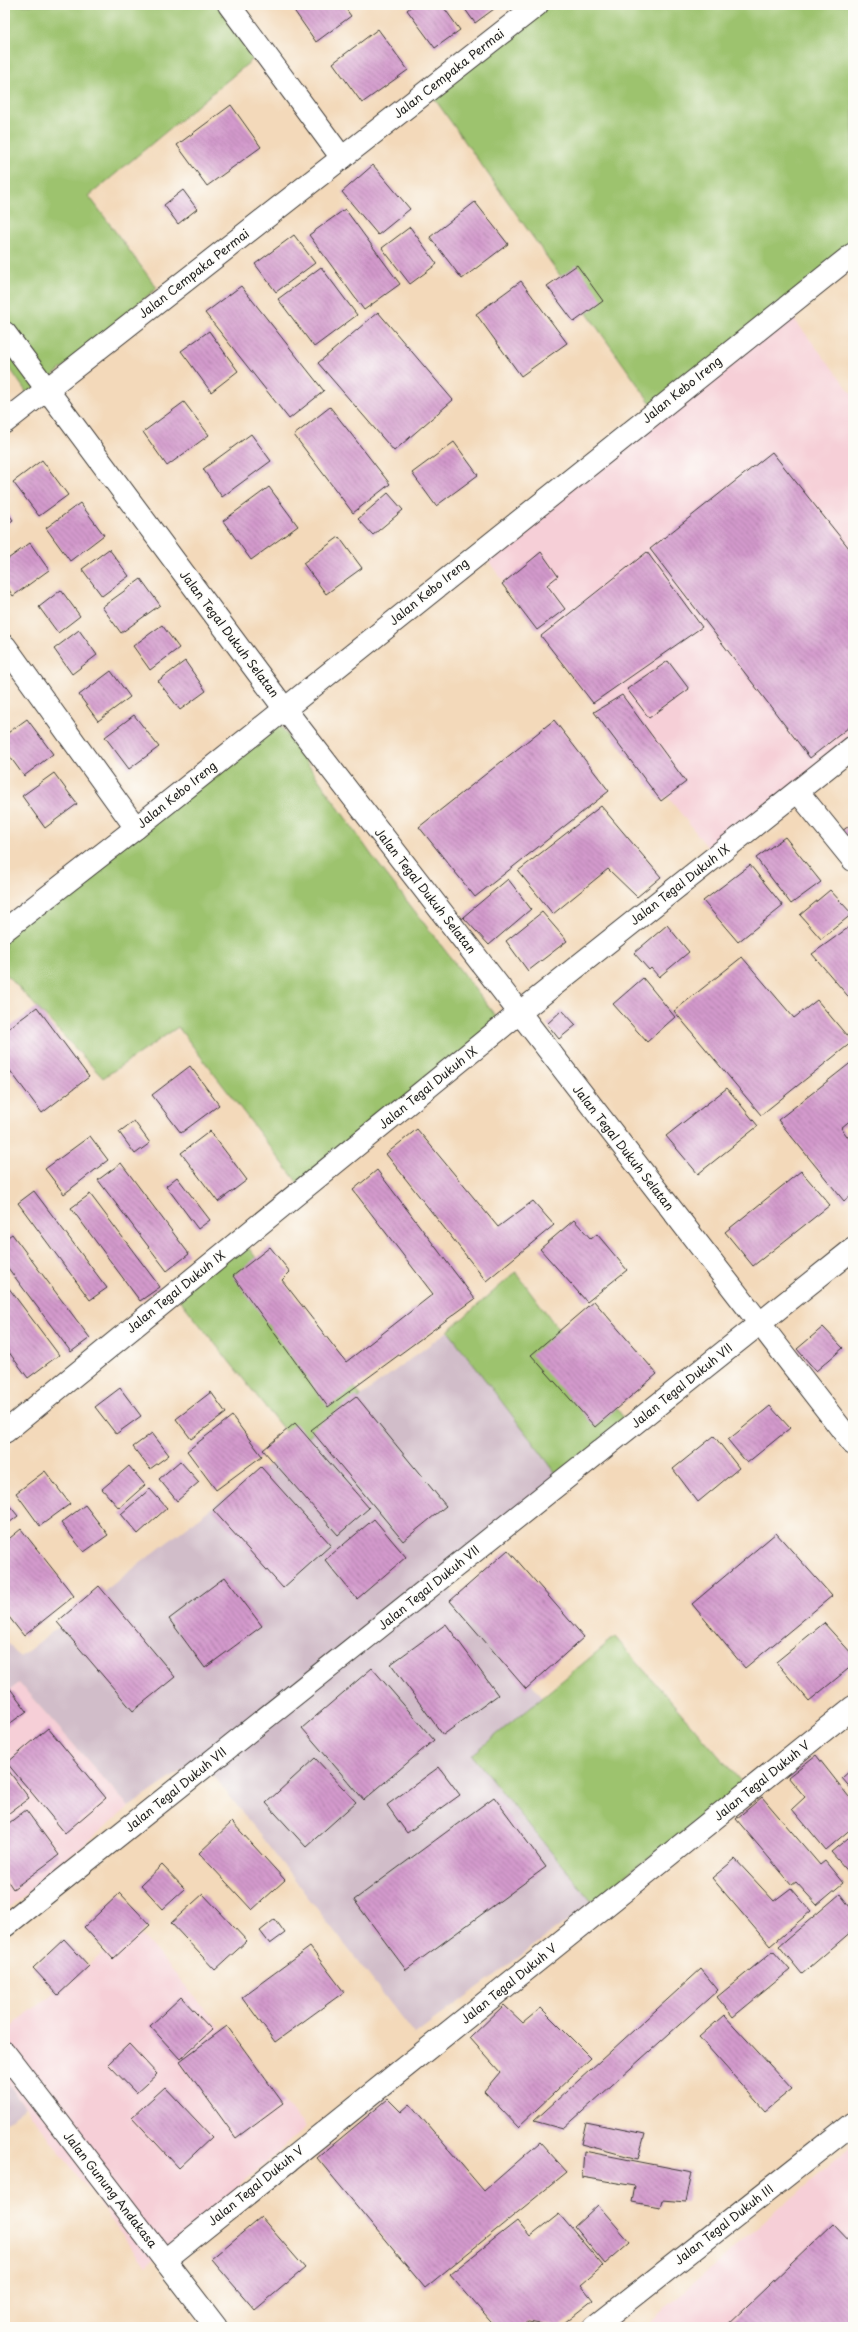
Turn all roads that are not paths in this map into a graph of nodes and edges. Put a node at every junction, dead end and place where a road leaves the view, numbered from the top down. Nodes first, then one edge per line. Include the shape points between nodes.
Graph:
1 (537, 5) edge
2 (236, 8) edge
3 (342, 158) junction
4 (853, 254) edge
5 (5, 333) edge
6 (47, 389) junction
7 (5, 422) edge
8 (5, 646) edge
9 (284, 708) junction
10 (853, 747) edge
11 (798, 792) junction
12 (136, 828) junction
13 (853, 860) edge
14 (5, 930) edge
15 (520, 1013) junction
16 (853, 1249) edge
17 (759, 1324) junction
18 (5, 1432) edge
19 (853, 1444) edge
20 (853, 1707) edge
21 (5, 1926) edge
22 (5, 2054) edge
23 (853, 2123) edge
24 (165, 2260) junction
25 (216, 2327) edge
26 (595, 2327) edge

1 - 3 street, Jalan Cempaka Permai
2 - 3 street
3 - 6 street, Jalan Cempaka Permai
4 - 9 street, Jalan Kebo Ireng
5 - 6 street, Jalan Tegal Dukuh Selatan
6 - 7 street, Jalan Cempaka Permai
6 - 9 street, Jalan Tegal Dukuh Selatan
8 - 12 street
9 - 12 street, Jalan Kebo Ireng
9 - 15 street, Jalan Tegal Dukuh Selatan
10 - 11 street, Jalan Tegal Dukuh IX
11 - 13 street
11 - 15 street, Jalan Tegal Dukuh IX
12 - 14 street, Jalan Kebo Ireng
15 - 17 street, Jalan Tegal Dukuh Selatan
15 - 18 street, Jalan Tegal Dukuh IX
16 - 17 street, Jalan Tegal Dukuh VII
17 - 19 street, Jalan Tegal Dukuh Selatan
17 - 21 street, Jalan Tegal Dukuh VII
20 - 24 street, Jalan Tegal Dukuh V
22 - 24 street, Jalan Gunung Andakasa
23 - 26 street, Jalan Tegal Dukuh III
24 - 25 street, Jalan Gunung Andakasa

